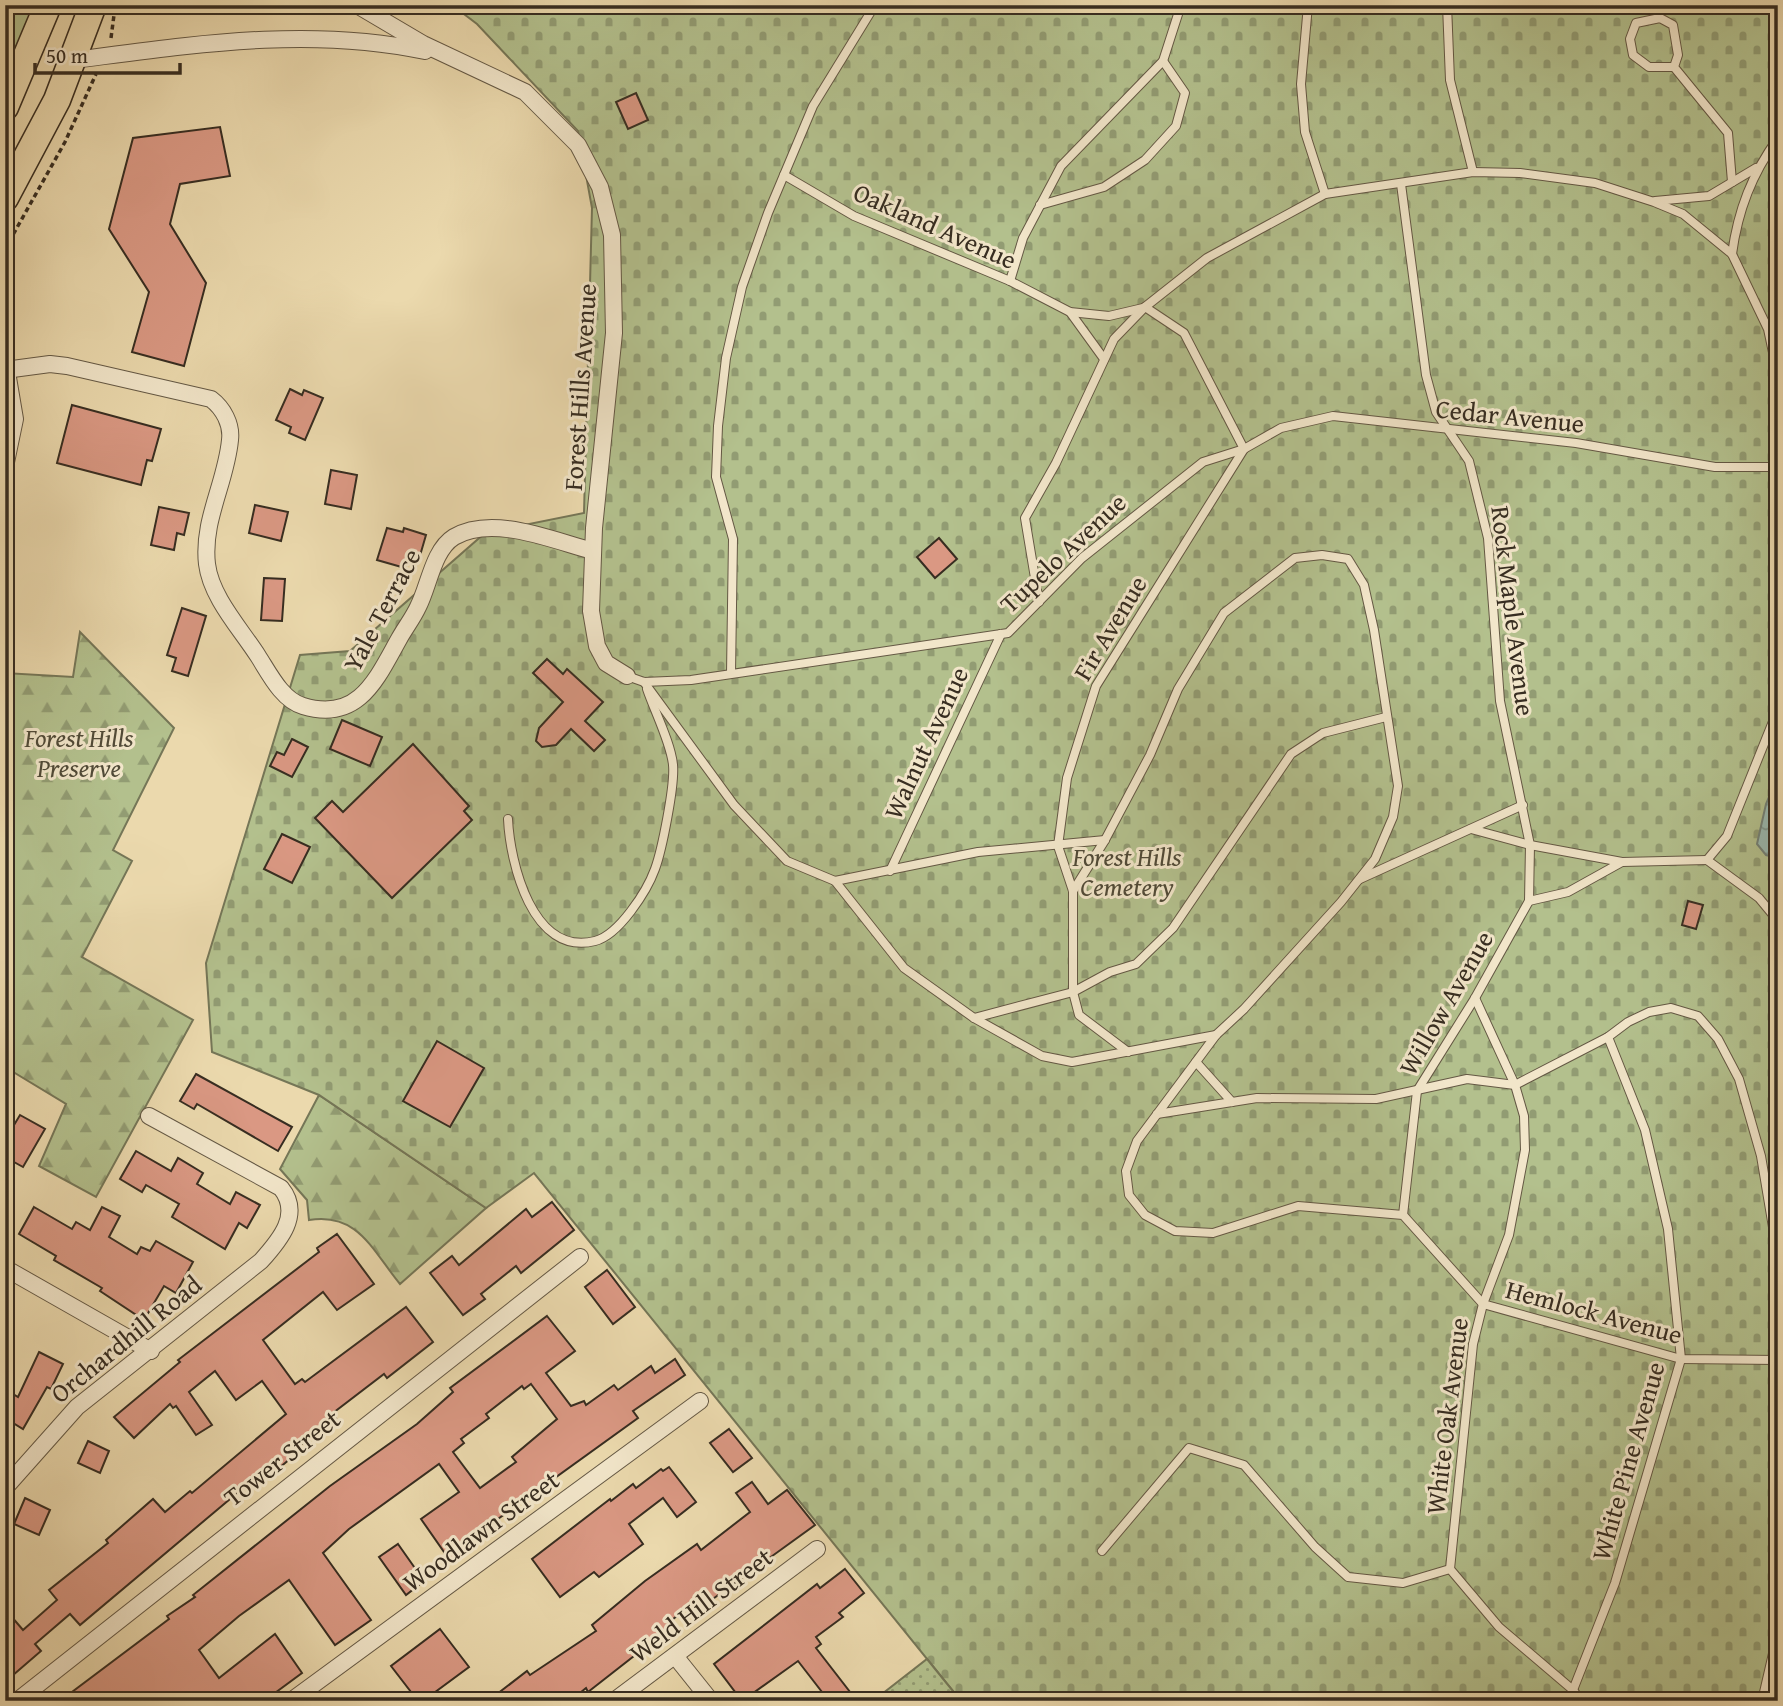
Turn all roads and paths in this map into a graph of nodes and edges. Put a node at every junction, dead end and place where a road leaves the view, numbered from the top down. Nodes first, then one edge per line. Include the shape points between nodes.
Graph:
1 (48, 5) edge
2 (93, 5) edge
3 (111, 5) edge
4 (358, 5) edge
5 (874, 5) edge
6 (1181, 5) edge
7 (1308, 5) edge
8 (1447, 5) edge
9 (108, 46) dead end
10 (454, 59) junction
11 (74, 60) junction
12 (1163, 61) junction
13 (101, 67) dead end
14 (1674, 67) junction
15 (5, 107) edge
16 (1778, 138) edge
17 (1756, 168) junction
18 (1473, 172) junction
19 (784, 175) junction
20 (1732, 182) junction
21 (1401, 184) junction
22 (1325, 194) junction
23 (5, 198) edge
24 (1654, 202) junction
25 (1040, 205) junction
26 (5, 249) edge
27 (1732, 254) junction
28 (1010, 281) junction
29 (1146, 307) junction
30 (1070, 312) junction
31 (1778, 322) edge
32 (1768, 329) junction
33 (1104, 359) junction
34 (7, 366) edge
35 (1778, 376) edge
36 (1447, 429) junction
37 (1244, 449) junction
38 (5, 467) edge
39 (1778, 467) edge
40 (593, 551) junction
41 (1039, 602) junction
42 (1001, 634) junction
43 (731, 673) junction
44 (627, 676) joint
45 (644, 682) junction
46 (1778, 709) edge
47 (1386, 717) junction
48 (1523, 804) junction
49 (508, 819) dead end
50 (1471, 829) junction
51 (1105, 840) junction
52 (1530, 845) junction
53 (1058, 846) junction
54 (1707, 860) junction
55 (1622, 862) junction
56 (890, 871) junction
57 (1358, 880) junction
58 (835, 881) junction
59 (1073, 891) junction
60 (1529, 901) junction
61 (1778, 921) edge
62 (1073, 992) junction
63 (1475, 998) junction
64 (974, 1018) junction
65 (1216, 1035) junction
66 (1608, 1037) junction
67 (1128, 1052) junction
68 (1196, 1062) junction
69 (1515, 1085) junction
70 (1417, 1091) junction
71 (1232, 1102) junction
72 (1157, 1114) junction
73 (149, 1116) dead end
74 (1403, 1215) junction
75 (580, 1257) dead end
76 (5, 1268) edge
77 (1778, 1291) edge
78 (1483, 1304) junction
79 (151, 1351) junction
80 (1681, 1359) junction
81 (1778, 1360) edge
82 (700, 1401) dead end
83 (5, 1488) edge
84 (817, 1549) dead end
85 (1102, 1551) dead end
86 (1450, 1569) junction
87 (1778, 1632) edge
88 (676, 1656) junction
89 (1573, 1689) junction
90 (17, 1701) edge
91 (291, 1701) edge
92 (614, 1701) edge
93 (711, 1701) edge
94 (1581, 1701) edge
95 (1762, 1701) edge

1 - 15 highway
2 - 11 highway
3 - 9 path via 115,23
4 - 10 street, Forest Hills Avenue
5 - 19 lane via 813,106
6 - 12 lane
7 - 22 lane via 1301,84 1305,132
8 - 18 lane via 1450,80
10 - 11 street, Forest Hills Avenue via 361,41 271,39
10 - 40 street, Forest Hills Avenue via 525,92 578,145 600,187 612,235 614,333
11 - 23 highway via 47,123
12 - 25 lane via 1061,166
12 - 25 lane via 1185,93 1176,126 1145,160 1104,187
13 - 26 path via 48,176
14 - 14 lane via 1649,67 1633,55 1630,39 1636,23 1660,18 1673,25 1678,55
14 - 20 lane via 1728,133
16 - 17 lane
17 - 20 lane
17 - 27 lane via 1736,220
18 - 21 lane
18 - 24 lane via 1595,183
19 - 28 lane, Oakland Avenue via 854,216
19 - 43 lane via 742,287 726,358 718,426 716,477 733,540
20 - 24 lane via 1709,196
21 - 22 lane
21 - 36 lane, Rock Maple Avenue via 1426,375 1436,412
22 - 29 lane via 1207,257
24 - 27 lane via 1684,214
25 - 28 lane
27 - 32 lane
28 - 30 lane, Oakland Avenue
29 - 30 lane, Oakland Avenue via 1109,316
29 - 33 lane via 1114,339
29 - 37 lane via 1184,333
30 - 33 lane, Oakland Avenue
31 - 32 lane
32 - 35 lane
33 - 41 lane via 1025,518
34 - 38 street via 15,419
34 - 40 street, Yale Terrace via 67,366 211,399 222,407 231,439 208,521 207,563 212,585 280,690 301,706 329,709 358,701 380,677 418,607 438,556 454,538 482,529 504,529
36 - 37 lane, Cedar Avenue via 1333,416 1281,428
36 - 39 lane, Cedar Avenue via 1576,443 1715,467
36 - 48 lane, Rock Maple Avenue via 1469,461 1488,538 1500,701
37 - 41 lane, Tupelo Avenue via 1203,462 1082,558
37 - 53 lane, Fir Avenue via 1096,686 1067,778
40 - 44 street, Forest Hills Avenue via 591,611 597,646 606,663
41 - 42 lane, Tupelo Avenue via 1008,633
42 - 43 lane, Tupelo Avenue
42 - 56 lane, Walnut Avenue
43 - 45 lane, Tupelo Avenue
44 - 45 lane, Forest Hills Avenue
45 - 49 lane via 673,764 655,870 625,921 596,941 566,940 540,921 521,888 510,851
45 - 58 lane via 734,805 787,861
46 - 54 lane via 1727,836
47 - 51 lane via 1364,585 1348,559 1295,558 1224,613 1178,689 1150,755
47 - 57 lane via 1398,786 1393,817 1375,859
47 - 62 lane via 1324,733 1292,754 1173,929 1136,964
48 - 50 lane
48 - 52 lane, Rock Maple Avenue
50 - 52 lane
50 - 57 lane
51 - 53 lane
51 - 59 lane
52 - 55 lane
52 - 60 lane, Willow Avenue
53 - 56 lane via 978,852
53 - 59 lane
54 - 55 lane
54 - 61 lane via 1759,898
55 - 60 lane via 1568,892
56 - 58 lane
57 - 65 lane
58 - 64 lane via 904,968
59 - 62 lane
60 - 63 lane, Willow Avenue
62 - 64 lane
62 - 67 lane via 1079,1015
63 - 69 lane
63 - 70 lane, Willow Avenue
64 - 67 lane via 1042,1056 1072,1062
65 - 67 lane
65 - 68 lane
66 - 69 lane
66 - 77 lane via 1649,1012 1671,1009 1698,1016 1718,1039 1739,1079 1761,1156 1777,1251
66 - 80 lane, White Pine Avenue via 1645,1130 1668,1229
68 - 71 lane
68 - 72 lane
69 - 70 lane via 1467,1079
69 - 78 lane via 1524,1115 1525,1150 1508,1236
70 - 71 lane via 1376,1099
70 - 74 lane, Willow Avenue
71 - 72 lane
72 - 74 lane via 1137,1141 1126,1171 1129,1195 1145,1215 1175,1231 1213,1233 1298,1206
73 - 79 street, Orchardhill Road via 281,1188 291,1209 283,1234 261,1261
74 - 78 lane, White Oak Avenue
75 - 90 street, Tower Street
76 - 79 street
78 - 80 lane, Hemlock Avenue
78 - 86 lane, White Oak Avenue via 1473,1344
79 - 83 street, Orchardhill Road via 77,1407
80 - 81 lane, Hemlock Avenue
80 - 89 lane, White Pine Avenue via 1615,1583
82 - 91 street, Woodlawn Street
84 - 88 street, Weld Hill Street
85 - 86 lane via 1189,1448 1244,1465 1315,1547 1348,1577 1403,1583
86 - 89 lane via 1499,1627
87 - 95 lane
88 - 92 street, Weld Hill Street
88 - 93 street
89 - 94 lane

